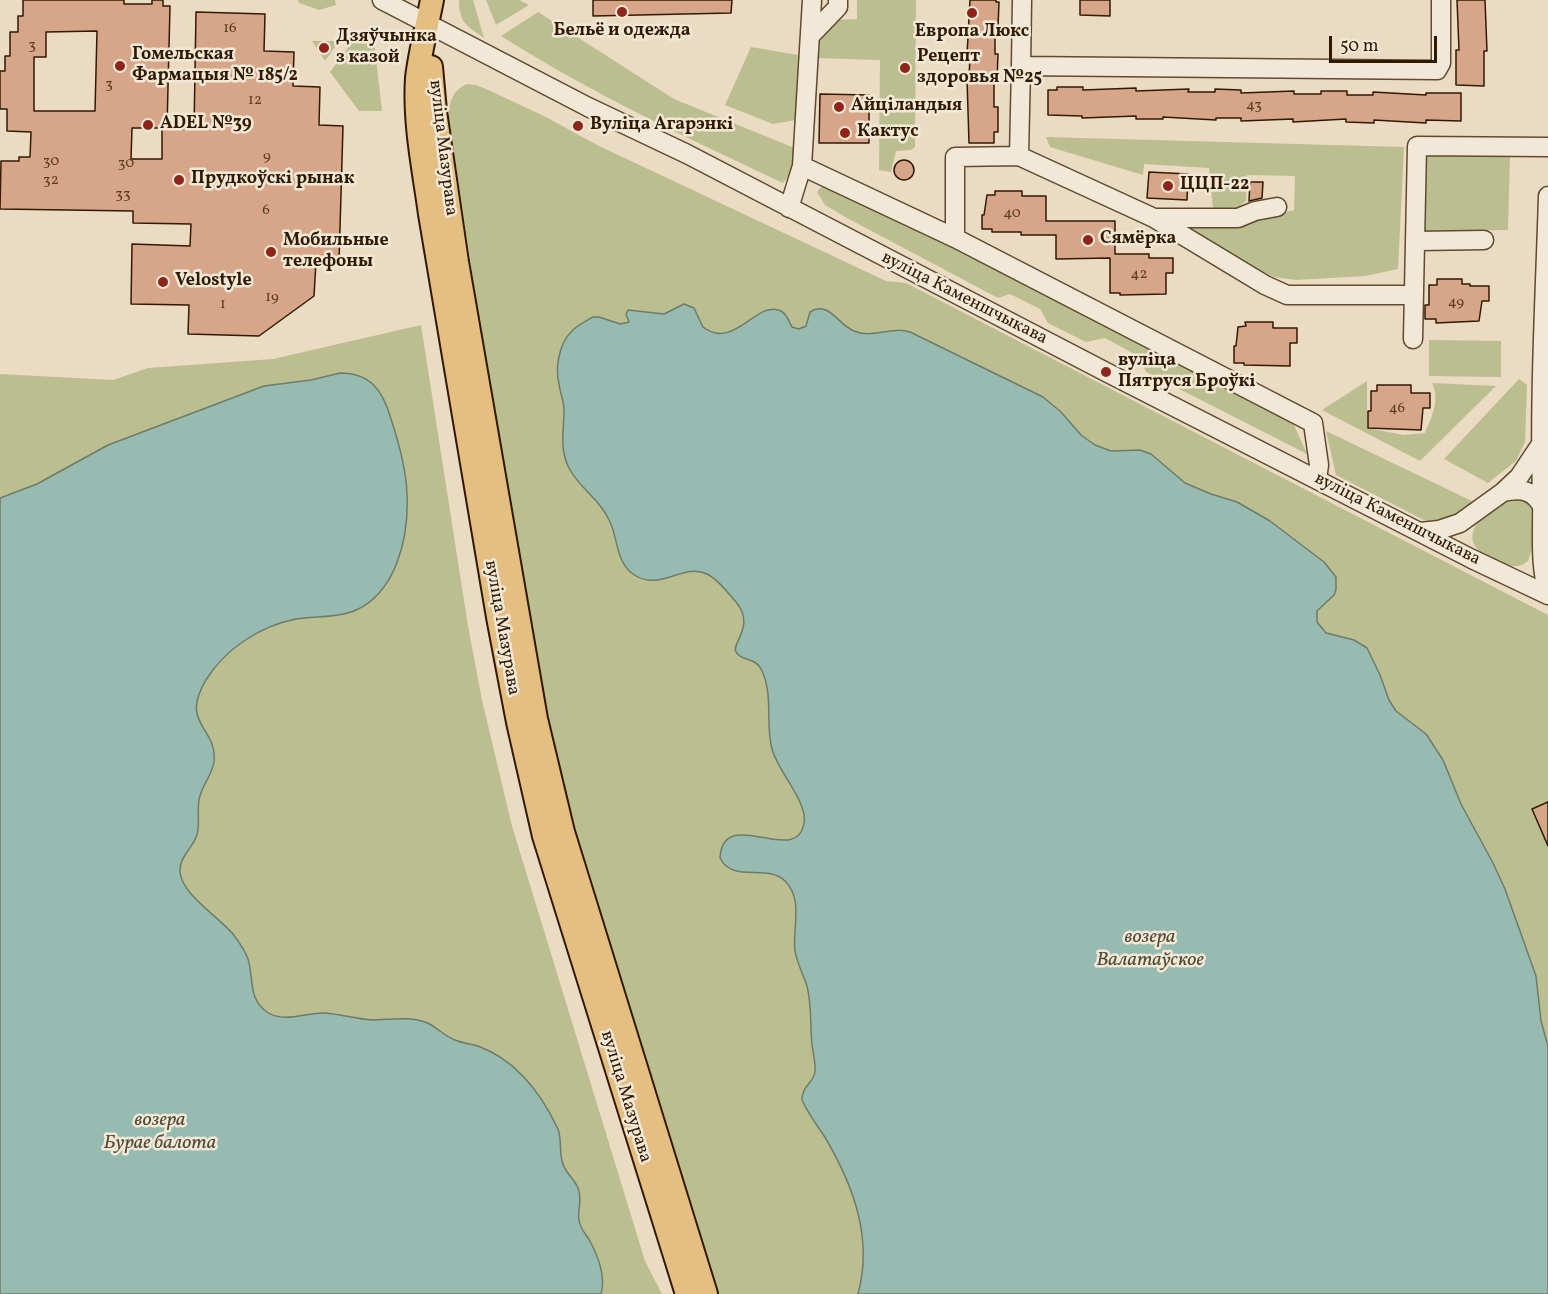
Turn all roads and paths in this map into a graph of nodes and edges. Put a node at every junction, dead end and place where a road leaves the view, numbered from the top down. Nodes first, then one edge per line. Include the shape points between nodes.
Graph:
1 (382, 0) edge
2 (432, 0) edge
3 (812, 0) edge
4 (838, 0) edge
5 (1022, 0) edge
6 (1441, 0) edge
7 (428, 24) junction
8 (811, 34) junction
9 (1022, 66) junction
10 (1548, 147) edge
11 (1019, 156) junction
12 (802, 165) junction
13 (1548, 196) edge
14 (1277, 207) dead end
15 (789, 208) junction
16 (1154, 218) junction
17 (955, 238) junction
18 (1484, 240) dead end
19 (1417, 241) junction
20 (1413, 295) junction
21 (1413, 339) dead end
22 (1541, 444) junction
23 (1317, 479) junction
24 (1503, 492) junction
25 (1542, 508) junction
26 (1478, 510) junction
27 (1420, 532) junction
28 (1542, 555) junction
29 (1472, 559) junction
30 (1510, 577) junction
31 (1548, 594) edge
32 (687, 1294) edge
33 (706, 1294) edge

1 - 7 street, вуліца Каменшчыкава
2 - 7 main road
3 - 8 street
4 - 8 street via 838,8
5 - 9 street
6 - 9 street via 1441,63 1437,70
7 - 15 street, вуліца Каменшчыкава
7 - 32 main road, вуліца Мазурава via 417,78 425,174 518,722 544,836
7 - 33 main road, вуліца Мазурава via 435,111 457,262 536,719 563,832
8 - 12 street
9 - 11 street
10 - 19 street via 1417,146
11 - 16 street
11 - 17 street via 955,157
12 - 15 street
12 - 17 street
13 - 22 street
14 - 16 street via 1238,218
15 - 23 street, вуліца Каменшчыкава
16 - 20 street via 1287,295
17 - 23 street via 1313,423
18 - 19 street
19 - 20 street
20 - 21 street
22 - 24 street via 1519,477
22 - 25 street
23 - 27 street, вуліца Каменшчыкава
24 - 25 street via 1529,492 1538,498
24 - 26 street
25 - 28 street
26 - 27 street via 1460,523
26 - 29 street via 1466,536
27 - 29 street, вуліца Каменшчыкава
28 - 30 street via 1535,569
28 - 31 street
29 - 30 street, вуліца Каменшчыкава
30 - 31 street, вуліца Каменшчыкава

